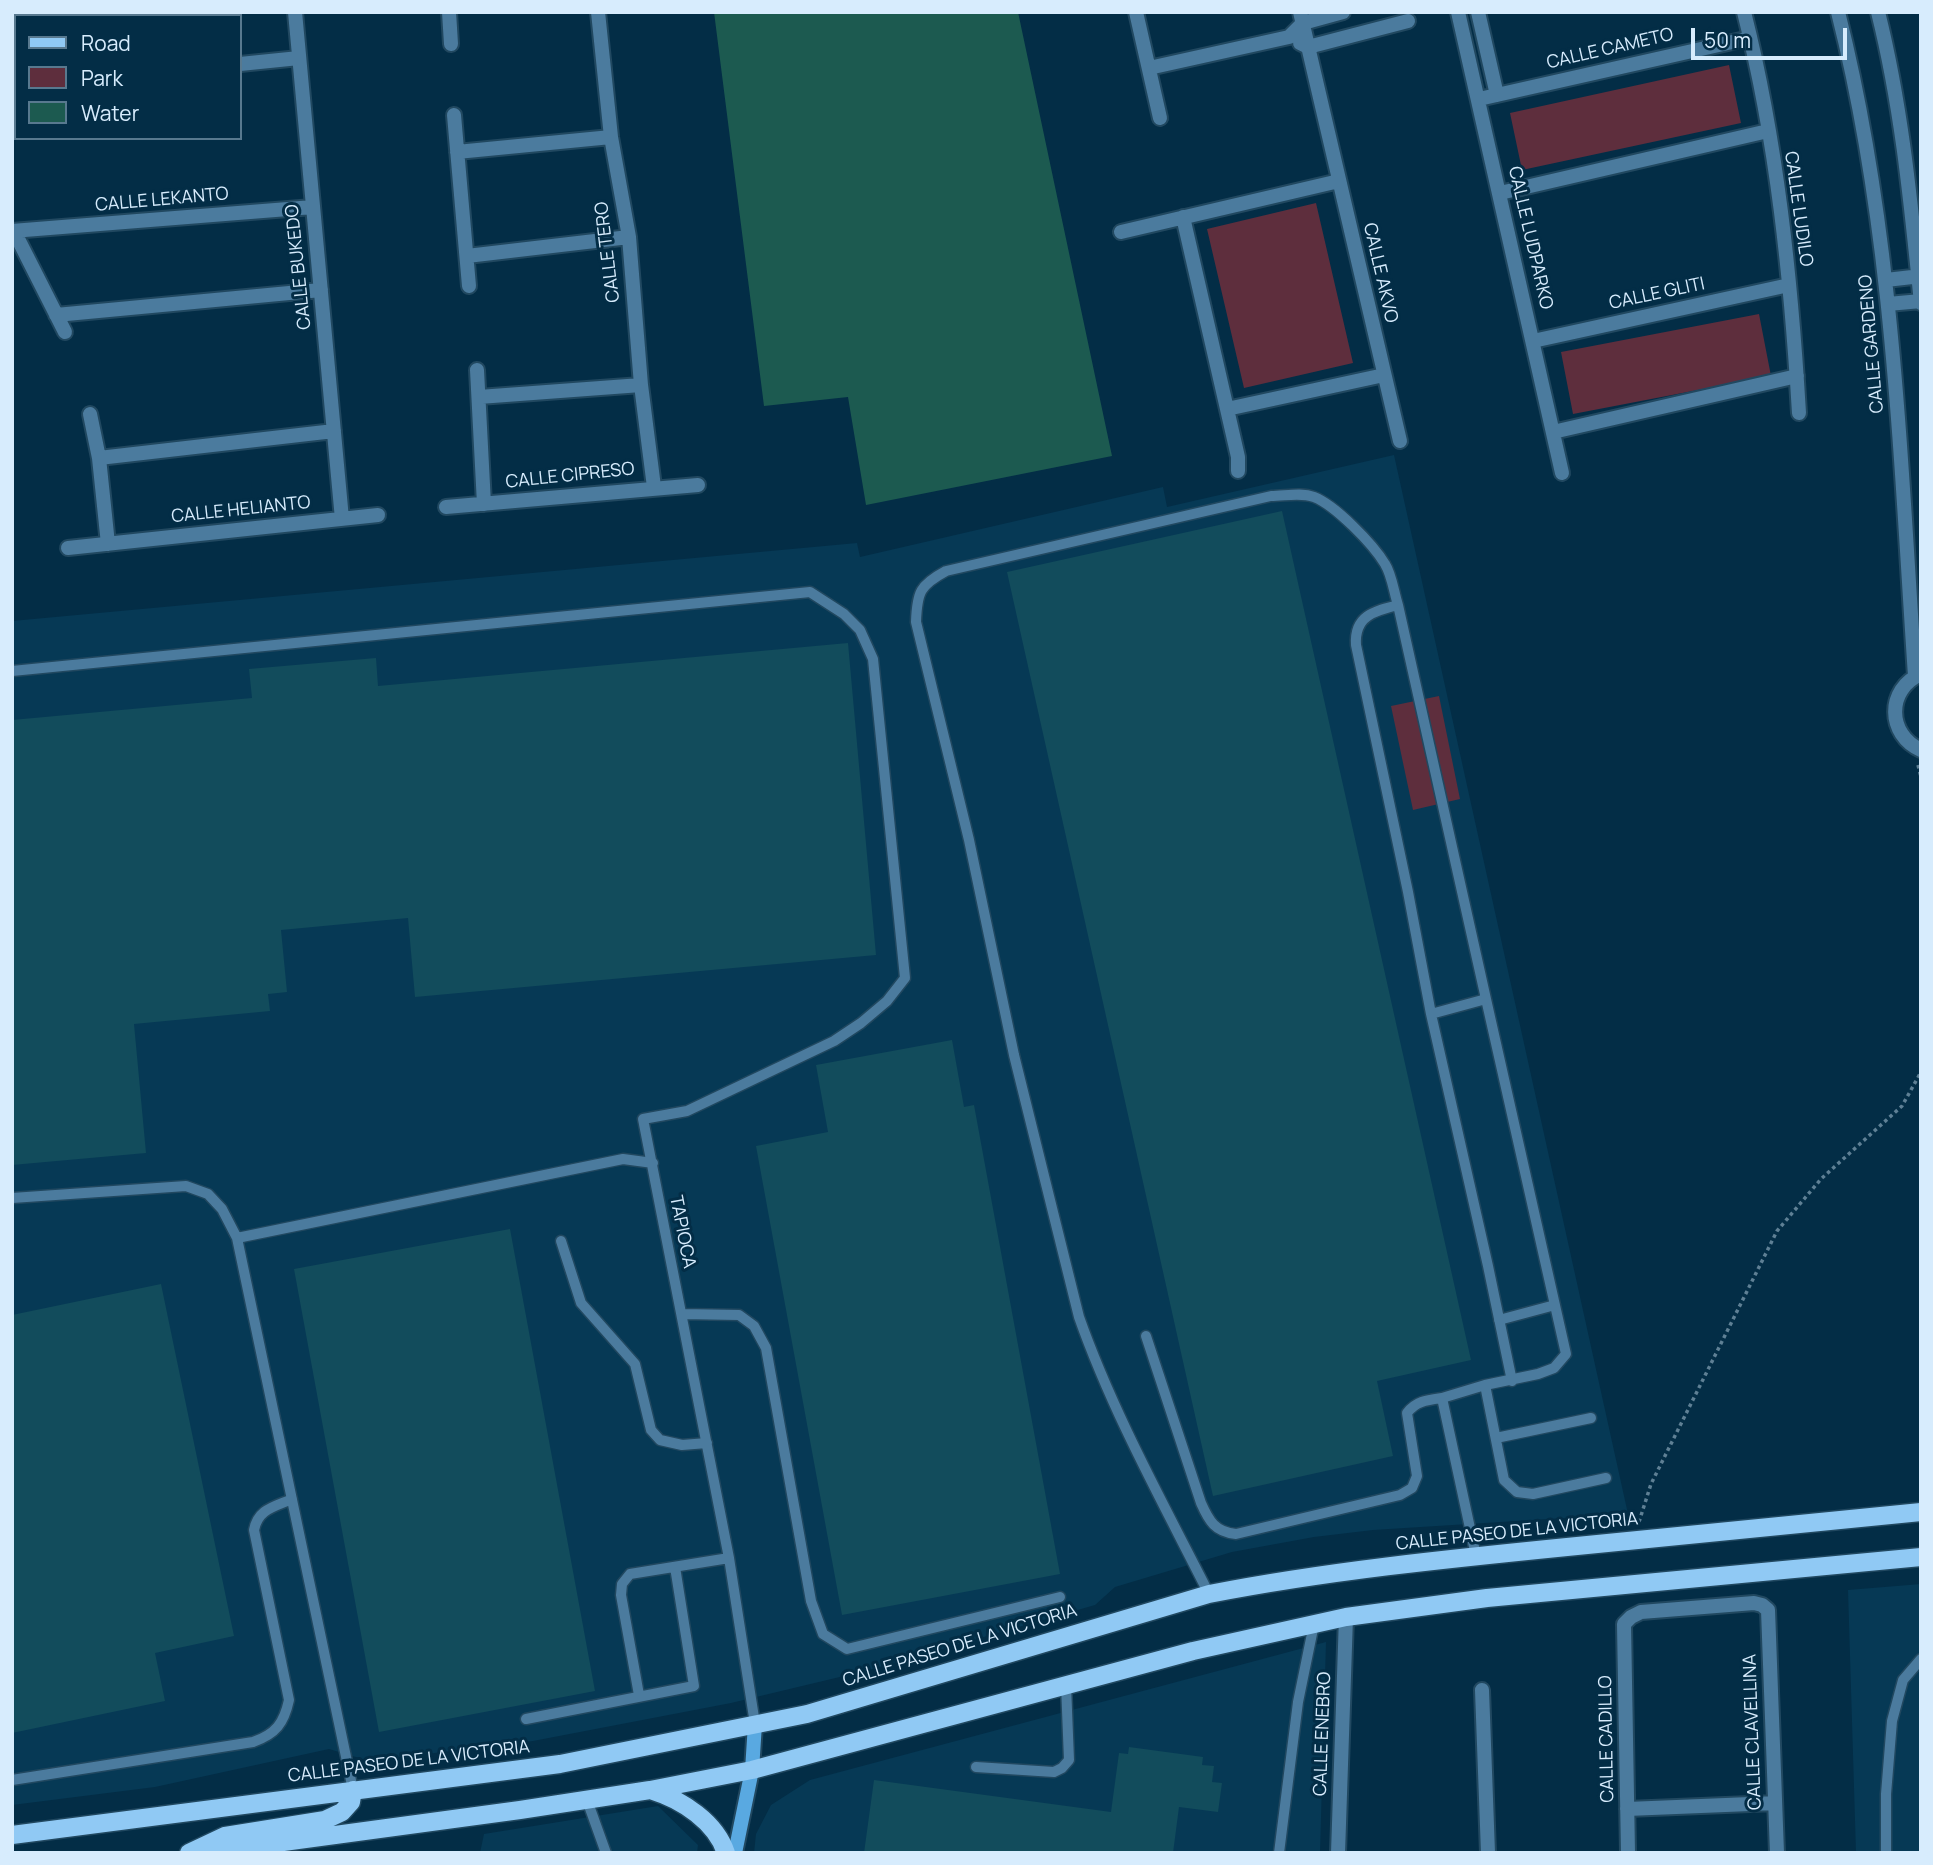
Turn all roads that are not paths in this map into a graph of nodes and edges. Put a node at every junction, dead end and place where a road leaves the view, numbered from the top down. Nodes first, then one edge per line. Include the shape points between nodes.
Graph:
1 (295, 12) edge
2 (450, 12) edge
3 (598, 12) edge
4 (1136, 12) edge
5 (1343, 12) edge
6 (1458, 12) edge
7 (1478, 12) edge
8 (1744, 12) edge
9 (1838, 12) edge
10 (1878, 12) edge
11 (1410, 15) edge
12 (1301, 18) edge
13 (1289, 37) junction
14 (1750, 38) junction
15 (452, 44) dead end
16 (1308, 47) junction
17 (299, 58) junction
18 (242, 64) edge
19 (1149, 68) junction
20 (1497, 95) junction
21 (1479, 99) junction
22 (454, 114) dead end
23 (1160, 118) dead end
24 (1768, 131) junction
25 (611, 136) junction
26 (457, 152) junction
27 (1339, 181) junction
28 (1500, 193) junction
29 (313, 206) junction
30 (1183, 218) junction
31 (13, 231) edge
32 (1121, 232) dead end
33 (629, 237) junction
34 (467, 256) junction
35 (1919, 276) edge
36 (1886, 280) junction
37 (1789, 285) junction
38 (469, 286) dead end
39 (321, 290) junction
40 (1921, 302) edge
41 (1888, 304) junction
42 (56, 315) junction
43 (65, 332) dead end
44 (1533, 341) junction
45 (477, 370) dead end
46 (1384, 374) junction
47 (1797, 376) junction
48 (641, 385) junction
49 (479, 397) junction
50 (1227, 409) junction
51 (1799, 413) dead end
52 (90, 414) dead end
53 (334, 431) junction
54 (1553, 432) junction
55 (1400, 441) dead end
56 (99, 458) junction
57 (1238, 471) dead end
58 (1562, 472) dead end
59 (698, 485) dead end
60 (654, 487) junction
61 (484, 504) junction
62 (446, 507) dead end
63 (378, 515) dead end
64 (342, 519) junction
65 (108, 544) junction
66 (68, 548) dead end
67 (1398, 606) junction
68 (12, 671) edge
69 (1918, 675) edge
70 (1921, 750) edge
71 (1486, 999) junction
72 (1431, 1014) junction
73 (653, 1163) junction
74 (12, 1198) edge
75 (237, 1238) junction
76 (561, 1241) dead end
77 (1555, 1305) junction
78 (682, 1314) junction
79 (1499, 1320) junction
80 (1146, 1336) dead end
81 (1512, 1381) junction
82 (1485, 1385) junction
83 (1442, 1398) junction
84 (1591, 1418) dead end
85 (1496, 1438) junction
86 (707, 1443) junction
87 (1606, 1478) dead end
88 (292, 1499) junction
89 (1921, 1513) edge
90 (1476, 1556) junction
91 (1921, 1557) edge
92 (729, 1558) junction
93 (675, 1567) junction
94 (1209, 1594) junction
95 (1060, 1597) dead end
96 (1346, 1617) junction
97 (1314, 1624) junction
98 (1624, 1624) joint
99 (1921, 1659) edge
100 (1066, 1685) junction
101 (1482, 1690) dead end
102 (639, 1695) junction
103 (526, 1719) dead end
104 (755, 1724) junction
105 (976, 1767) dead end
106 (752, 1770) junction
107 (12, 1780) edge
108 (353, 1790) junction
109 (650, 1790) junction
110 (587, 1800) junction
111 (1775, 1804) junction
112 (1627, 1809) junction
113 (12, 1835) edge
114 (189, 1853) edge
115 (202, 1853) edge
116 (606, 1853) edge
117 (726, 1853) edge
118 (735, 1853) edge
119 (1279, 1853) edge
120 (1338, 1853) edge
121 (1488, 1853) edge
122 (1628, 1853) edge
123 (1777, 1853) edge
124 (1886, 1853) edge

1 - 17 street, CALLE BUKEDO
2 - 15 street
3 - 25 street, CALLE TERO
4 - 19 street
5 - 12 street
6 - 21 street, CALLE LUDPARKO
7 - 20 street
8 - 14 street, CALLE LUDILO
9 - 36 street, CALLE GARDENO via 1870,161
10 - 35 street via 1898,102
11 - 16 street
12 - 13 street
12 - 16 street, CALLE AKVO
13 - 16 street
13 - 19 street
14 - 20 street, CALLE CAMETO
14 - 24 street, CALLE LUDILO
16 - 27 street, CALLE AKVO
17 - 18 street
17 - 29 street, CALLE BUKEDO
19 - 23 street
20 - 21 street, CALLE CAMETO
21 - 28 street, CALLE LUDPARKO
22 - 26 street
24 - 28 street
24 - 37 street, CALLE LUDILO
25 - 26 street
25 - 33 street, CALLE TERO
26 - 34 street
27 - 30 street
27 - 46 street, CALLE AKVO
28 - 44 street, CALLE LUDPARKO
29 - 31 street, CALLE LEKANTO
29 - 39 street, CALLE BUKEDO
30 - 32 street
30 - 50 street
31 - 42 street, CALLE LEKANTO
33 - 34 street
33 - 48 street, CALLE TERO
34 - 38 street
35 - 36 street
35 - 40 street
36 - 41 street, CALLE GARDENO
37 - 44 street, CALLE GLITI
37 - 47 street, CALLE LUDILO
39 - 42 street
39 - 53 street, CALLE BUKEDO
40 - 41 street
41 - 69 street, CALLE GARDENO
42 - 43 street, CALLE LEKANTO
44 - 54 street, CALLE LUDPARKO
45 - 49 street
46 - 50 street
46 - 55 street, CALLE AKVO
47 - 51 street, CALLE LUDILO
47 - 54 street
48 - 49 street
48 - 60 street, CALLE TERO
49 - 61 street
50 - 57 street
52 - 56 street
53 - 56 street
53 - 64 street, CALLE BUKEDO
54 - 58 street, CALLE LUDPARKO
56 - 65 street
59 - 60 street, CALLE CIPRESO
60 - 61 street, CALLE CIPRESO
61 - 62 street, CALLE CIPRESO
63 - 64 street, CALLE HELIANTO
64 - 65 street, CALLE HELIANTO
65 - 66 street, CALLE HELIANTO
67 - 71 lane
67 - 72 lane via 1375,611 1364,619 1355,632 1356,645
67 - 94 lane via 1386,565 1359,533 1315,498 1298,495 1271,496 946,571 926,582 917,598 916,622 1079,1317 1116,1408
68 - 73 lane, TAPIOCA via 810,592 844,614 860,630 873,659 905,978 887,1001 834,1041 687,1111 643,1119
69 - 70 street via 1900,691 1894,711 1899,732
71 - 72 lane
71 - 77 lane
72 - 79 lane
73 - 75 lane via 623,1158
73 - 78 lane, TAPIOCA
74 - 75 lane via 186,1186 208,1194
75 - 88 lane
76 - 86 lane via 581,1303 635,1364 651,1430 660,1440 682,1445
77 - 79 lane
77 - 81 lane via 1566,1354 1554,1368
78 - 86 lane, TAPIOCA
78 - 95 lane via 739,1315 754,1326 766,1348 811,1601 823,1634 847,1649
79 - 81 lane
80 - 83 lane via 1201,1503 1213,1526 1224,1533 1236,1534 1400,1495 1412,1488 1417,1476 1407,1413 1423,1401
81 - 82 lane
82 - 83 lane
82 - 85 lane
83 - 90 lane
84 - 85 lane
85 - 87 lane via 1504,1480 1517,1492 1534,1494
86 - 92 lane, TAPIOCA
88 - 107 lane via 265,1511 256,1519 254,1530 289,1700 285,1720 267,1737 253,1742
88 - 108 lane
89 - 90 main road, CALLE PASEO DE LA VICTORIA
90 - 94 main road, CALLE PASEO DE LA VICTORIA via 1345,1571
91 - 96 main road via 1487,1598
92 - 93 lane
92 - 104 lane, TAPIOCA
93 - 102 lane via 630,1574 622,1584
93 - 102 lane via 694,1685
94 - 104 main road, CALLE PASEO DE LA VICTORIA via 819,1710
96 - 97 main road
96 - 120 street, CALLE ENEBRO
97 - 100 main road
97 - 119 lane via 1298,1702
98 - 111 street, CALLE CLAVELLINA via 1642,1612 1754,1603 1768,1610
98 - 112 street, CALLE CADILLO
99 - 124 lane via 1903,1680 1892,1721
100 - 105 lane via 1069,1760 1062,1768 1054,1772
100 - 106 main road
101 - 121 street
102 - 103 lane
104 - 106 street
104 - 108 main road, CALLE PASEO DE LA VICTORIA via 560,1764
106 - 109 main road
106 - 118 street
108 - 113 main road, CALLE PASEO DE LA VICTORIA
108 - 114 main road via 351,1802 342,1812 325,1820 225,1836
109 - 110 main road
109 - 117 main road via 674,1798 696,1813
110 - 115 main road
110 - 116 lane
111 - 112 street
111 - 123 street, CALLE CLAVELLINA
112 - 122 street, CALLE CADILLO

